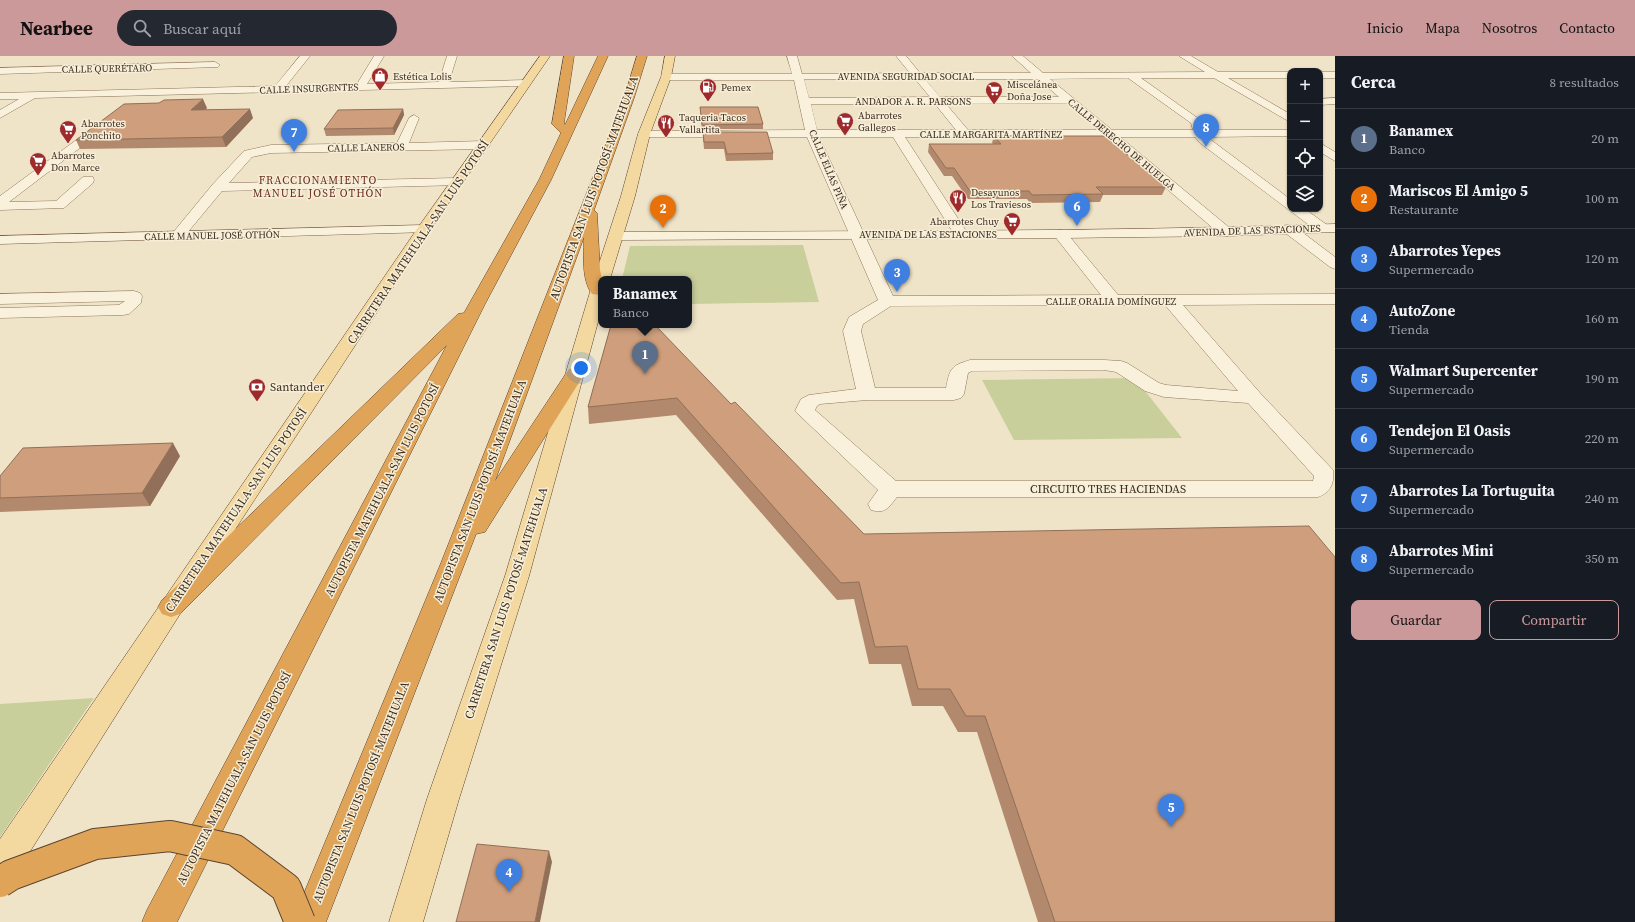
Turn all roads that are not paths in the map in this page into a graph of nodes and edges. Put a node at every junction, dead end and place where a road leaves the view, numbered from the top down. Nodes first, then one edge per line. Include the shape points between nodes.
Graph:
1 (144, 56) edge
2 (224, 56) edge
3 (305, 56) edge
4 (379, 56) edge
5 (452, 56) edge
6 (545, 56) edge
7 (569, 56) edge
8 (603, 56) edge
9 (642, 56) edge
10 (792, 56) edge
11 (901, 56) edge
12 (1018, 56) edge
13 (1184, 56) edge
14 (675, 57) edge
15 (215, 65) junction
16 (128, 68) junction
17 (0, 71) edge
18 (1335, 74) edge
19 (1040, 75) junction
20 (1130, 75) junction
21 (1216, 75) junction
22 (1287, 75) edge
23 (1323, 75) edge
24 (117, 76) dead end
25 (796, 76) junction
26 (918, 76) junction
27 (666, 77) junction
28 (525, 83) junction
29 (105, 85) dead end
30 (443, 85) junction
31 (361, 86) junction
32 (278, 89) junction
33 (188, 91) junction
34 (146, 93) junction
35 (94, 94) junction
36 (0, 96) edge
37 (32, 96) junction
38 (1070, 100) junction
39 (805, 101) junction
40 (938, 101) junction
41 (1262, 102) junction
42 (1283, 102) dead end
43 (1323, 102) edge
44 (1335, 102) edge
45 (128, 106) edge
46 (0, 116) edge
47 (1287, 117) edge
48 (414, 118) dead end
49 (109, 120) edge
50 (568, 133) junction
51 (1199, 133) junction
52 (1287, 133) edge
53 (644, 134) junction
54 (897, 134) junction
55 (965, 134) junction
56 (1110, 134) junction
57 (812, 135) junction
58 (484, 145) junction
59 (401, 147) junction
60 (1323, 149) edge
61 (1335, 157) edge
62 (88, 180) dead end
63 (456, 182) junction
64 (218, 187) junction
65 (0, 202) edge
66 (590, 202) junction
67 (1287, 203) edge
68 (0, 206) edge
69 (1301, 212) edge
70 (1329, 228) edge
71 (424, 229) junction
72 (1289, 229) junction
73 (1226, 232) junction
74 (857, 234) junction
75 (961, 234) junction
76 (1060, 234) junction
77 (178, 235) junction
78 (616, 236) junction
79 (0, 240) edge
80 (1335, 264) edge
81 (603, 276) edge
82 (598, 280) edge
83 (598, 291) edge
84 (0, 299) edge
85 (1335, 299) edge
86 (1170, 300) junction
87 (887, 301) junction
88 (1114, 301) junction
89 (477, 304) junction
90 (0, 313) edge
91 (576, 373) junction
92 (867, 394) junction
93 (1254, 398) junction
94 (1329, 487) edge
95 (453, 563) junction
96 (171, 607) junction
97 (0, 868) edge
98 (0, 882) edge
99 (159, 922) edge
100 (300, 922) edge
101 (309, 922) edge
102 (406, 922) edge

1 - 16 street
2 - 15 street
3 - 32 street
4 - 31 street
5 - 30 street
6 - 28 main road, CARRETERA MATEHUALA-SAN LUIS POTOSÍ
7 - 50 highway via 558,124
8 - 50 highway, AUTOPISTA MATEHUALA-SAN LUIS POTOSÍ
9 - 66 highway, AUTOPISTA SAN LUIS POTOSÍ-MATEHUALA
10 - 25 street, CALLE ELÍAS PIÑA
11 - 26 street
12 - 19 street, CALLE DERECHO DE HUELGA
13 - 21 street
14 - 27 main road, CARRETERA SAN LUIS POTOSÍ-MATEHUALA
15 - 16 street, CALLE QUERÉTARO
15 - 33 street
16 - 17 street, CALLE QUERÉTARO
16 - 24 street
18 - 23 street
19 - 20 street, AVENIDA SEGURIDAD SOCIAL
19 - 26 street, AVENIDA SEGURIDAD SOCIAL
19 - 38 street, CALLE DERECHO DE HUELGA
20 - 21 street, AVENIDA SEGURIDAD SOCIAL
20 - 51 street via 1195,121 1199,126
21 - 22 street, AVENIDA SEGURIDAD SOCIAL
21 - 41 street
25 - 26 street, AVENIDA SEGURIDAD SOCIAL
25 - 27 street, AVENIDA SEGURIDAD SOCIAL
25 - 39 street, CALLE ELÍAS PIÑA
26 - 40 street
27 - 53 main road, CARRETERA SAN LUIS POTOSÍ-MATEHUALA
28 - 30 street, CALLE INSURGENTES
28 - 58 main road, CARRETERA MATEHUALA-SAN LUIS POTOSÍ
29 - 35 street
30 - 31 street, CALLE INSURGENTES
31 - 32 street, CALLE INSURGENTES
32 - 33 street, CALLE INSURGENTES
33 - 34 street, CALLE INSURGENTES
34 - 35 street, CALLE INSURGENTES
34 - 45 street
35 - 37 street, CALLE INSURGENTES
36 - 37 street, CALLE INSURGENTES
37 - 46 street
38 - 40 street, ANDADOR A. R. PARSONS
38 - 56 street, CALLE DERECHO DE HUELGA
39 - 40 street, ANDADOR A. R. PARSONS
39 - 57 street, CALLE ELÍAS PIÑA
40 - 55 street
41 - 42 street
41 - 47 street
43 - 44 street
48 - 59 street
49 - 65 street
50 - 89 highway, AUTOPISTA MATEHUALA-SAN LUIS POTOSÍ
51 - 52 street, CALLE MARGARITA MARTÍNEZ
51 - 56 street, CALLE MARGARITA MARTÍNEZ
51 - 67 street via 1204,141
53 - 57 street, CALLE MARGARITA MARTÍNEZ
53 - 78 main road, CARRETERA SAN LUIS POTOSÍ-MATEHUALA
54 - 55 street, CALLE MARGARITA MARTÍNEZ
54 - 57 street, CALLE MARGARITA MARTÍNEZ
54 - 75 street
55 - 56 street, CALLE MARGARITA MARTÍNEZ
56 - 73 street, CALLE DERECHO DE HUELGA
57 - 74 street, CALLE ELÍAS PIÑA
58 - 59 street, CALLE LANEROS
58 - 63 main road, CARRETERA MATEHUALA-SAN LUIS POTOSÍ
59 - 64 street, CALLE LANEROS via 271,149 248,154
60 - 61 street
62 - 68 street via 59,204
63 - 64 street
63 - 71 main road, CARRETERA MATEHUALA-SAN LUIS POTOSÍ
64 - 77 street
66 - 82 highway via 592,270
66 - 95 highway, AUTOPISTA SAN LUIS POTOSÍ-MATEHUALA
69 - 70 street
70 - 72 street, AVENIDA DE LAS ESTACIONES
71 - 77 street, CALLE MANUEL JOSÉ OTHÓN
71 - 96 main road, CARRETERA MATEHUALA-SAN LUIS POTOSÍ
72 - 73 street, AVENIDA DE LAS ESTACIONES
72 - 80 street
73 - 76 street, AVENIDA DE LAS ESTACIONES
74 - 75 street, AVENIDA DE LAS ESTACIONES
74 - 78 street, AVENIDA DE LAS ESTACIONES
74 - 87 street
75 - 76 street, AVENIDA DE LAS ESTACIONES
76 - 88 street
77 - 79 street, CALLE MANUEL JOSÉ OTHÓN
78 - 81 main road, CARRETERA SAN LUIS POTOSÍ-MATEHUALA
83 - 91 main road, CARRETERA SAN LUIS POTOSÍ-MATEHUALA
84 - 90 street via 134,296 133,303 123,310
85 - 86 street, CALLE ORALIA DOMÍNGUEZ
86 - 88 street, CALLE ORALIA DOMÍNGUEZ
86 - 93 street, CIRCUITO TRES HACIENDAS
87 - 88 street, CALLE ORALIA DOMÍNGUEZ
87 - 92 street via 855,321 852,331
89 - 96 highway
89 - 99 highway, AUTOPISTA MATEHUALA-SAN LUIS POTOSÍ
91 - 95 highway
91 - 102 main road, CARRETERA SAN LUIS POTOSÍ-MATEHUALA via 517,576 443,799
92 - 93 street via 954,394 959,370 970,366 1104,365 1121,367 1152,387 1164,391
92 - 94 street, CIRCUITO TRES HACIENDAS via 816,399 808,403 805,411 885,496
93 - 94 street, CIRCUITO TRES HACIENDAS via 1325,475
95 - 101 highway, AUTOPISTA SAN LUIS POTOSÍ-MATEHUALA
96 - 97 main road, CARRETERA MATEHUALA-SAN LUIS POTOSÍ
98 - 100 highway, bridge via 11,875 95,844 170,836 235,850 286,888

